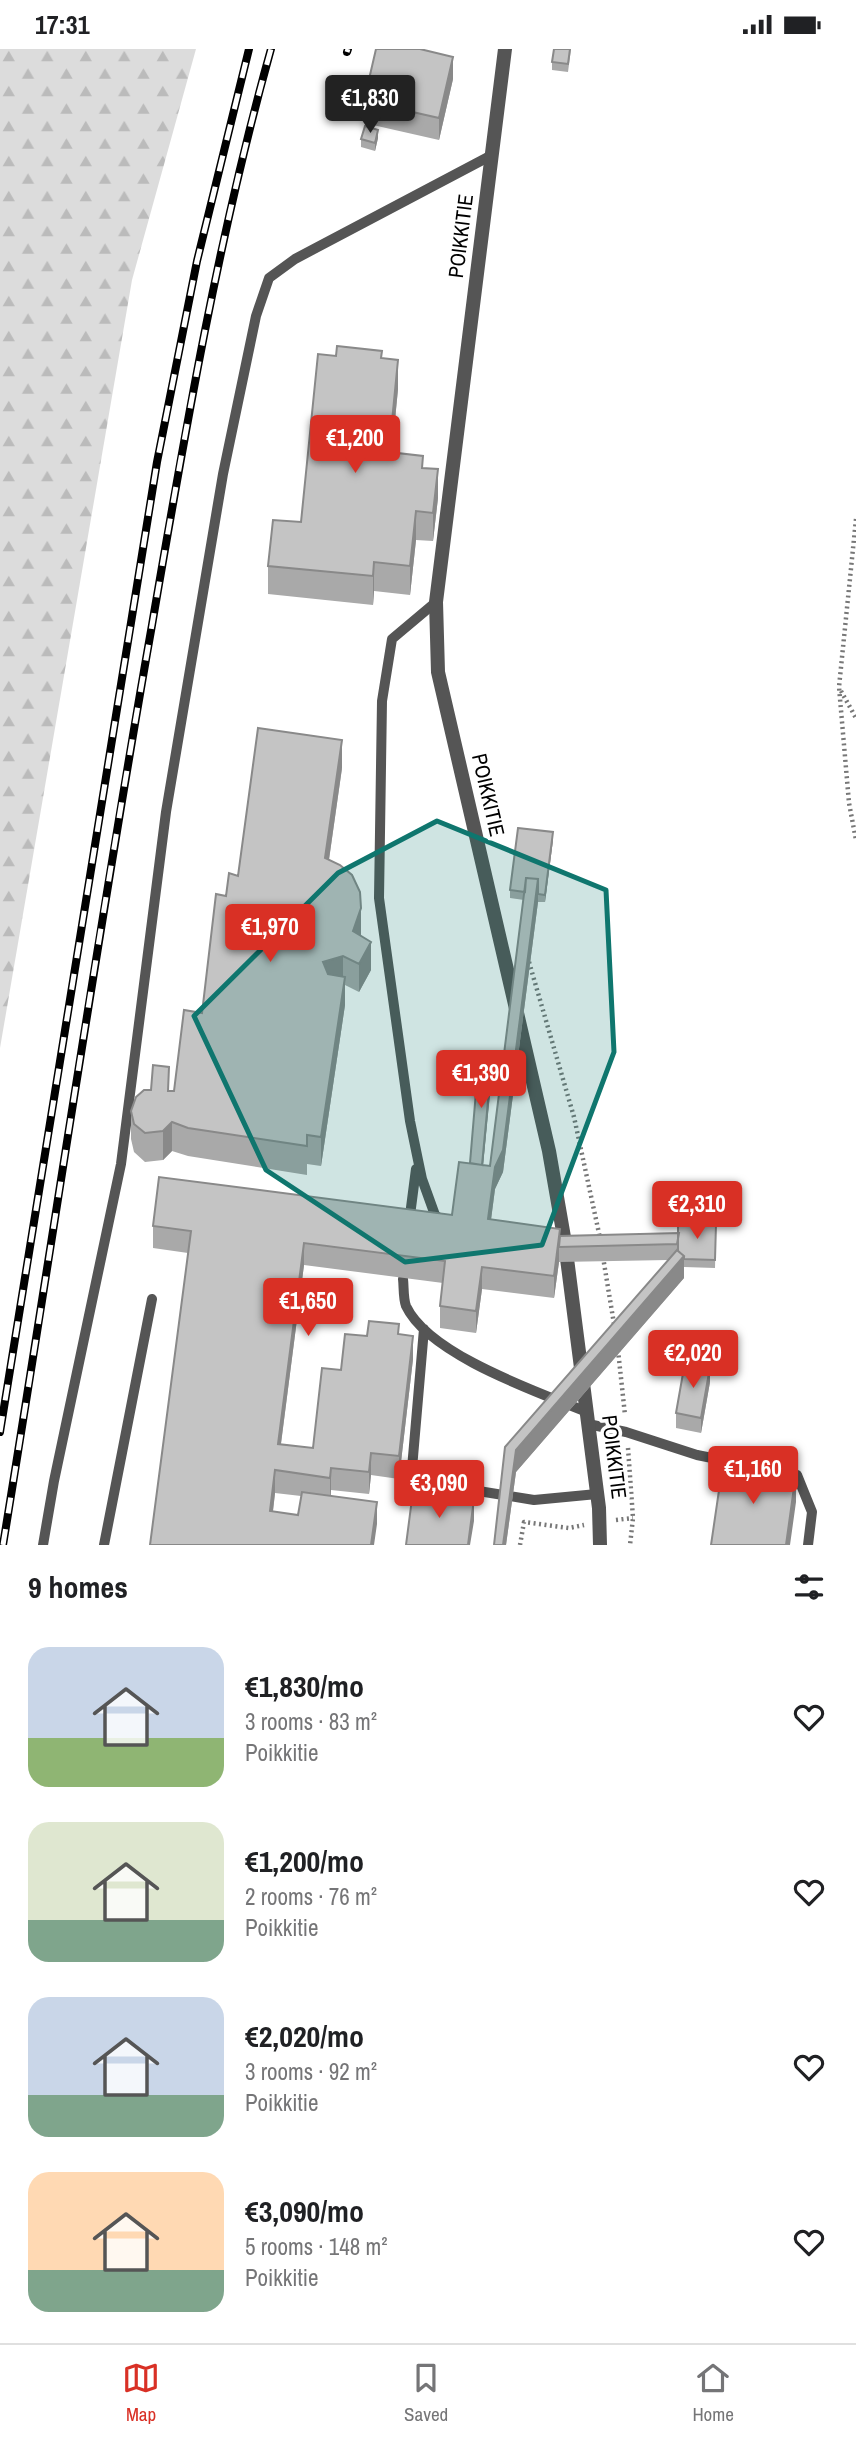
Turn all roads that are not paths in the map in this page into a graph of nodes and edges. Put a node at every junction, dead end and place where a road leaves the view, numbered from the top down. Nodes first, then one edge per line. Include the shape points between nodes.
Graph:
1 (505, 49) edge
2 (492, 155) junction
3 (436, 601) junction
4 (418, 1160) junction
5 (453, 1230) edge
6 (407, 1232) edge
7 (403, 1279) dead end
8 (152, 1299) dead end
9 (424, 1329) junction
10 (588, 1418) junction
11 (597, 1494) junction
12 (43, 1545) edge
13 (104, 1545) edge
14 (600, 1545) edge
15 (808, 1545) edge

1 - 2 street, POIKKITIE
2 - 3 street, POIKKITIE
2 - 12 lane via 295,259 269,278 256,316 223,474 166,812 121,1164
3 - 4 lane via 392,639 382,701 379,898
3 - 10 street, POIKKITIE via 438,672 549,1151 558,1243
4 - 5 lane via 435,1215
4 - 6 lane
7 - 9 lane via 405,1304
8 - 13 lane
9 - 10 lane via 473,1364
9 - 11 lane via 411,1480 534,1500
10 - 11 street, POIKKITIE
10 - 15 lane via 697,1455 797,1475 812,1512
11 - 14 street, POIKKITIE

